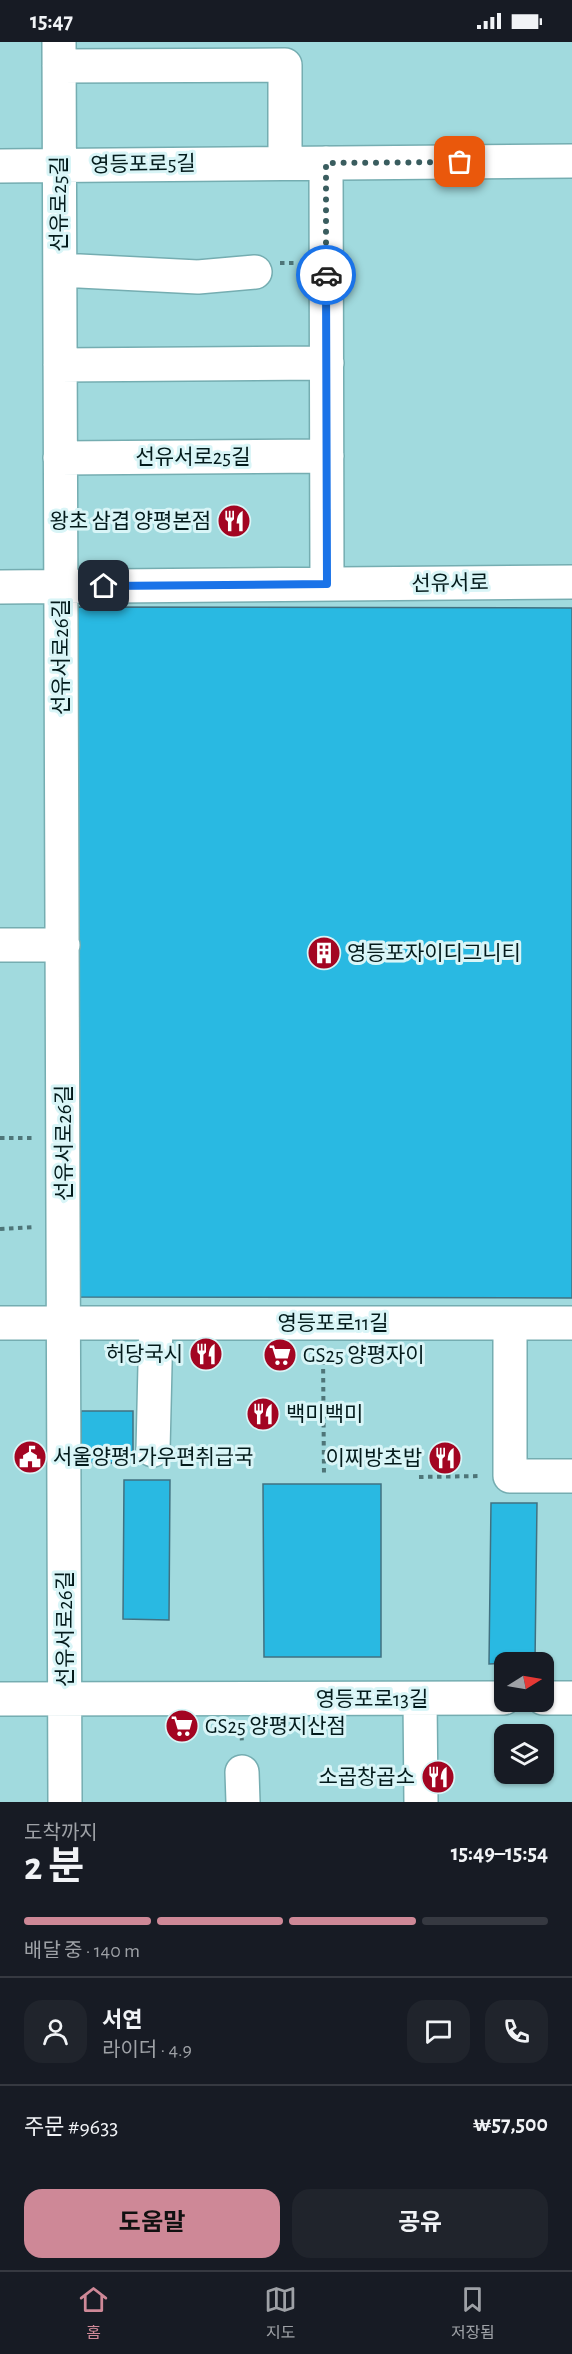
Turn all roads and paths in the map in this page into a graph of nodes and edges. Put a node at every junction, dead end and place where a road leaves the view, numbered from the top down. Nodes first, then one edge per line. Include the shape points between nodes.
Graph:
1 (59, 54) edge
2 (572, 161) edge
3 (285, 163) junction
4 (326, 163) junction
5 (59, 165) junction
6 (0, 166) edge
7 (326, 262) junction
8 (60, 270) junction
9 (255, 272) joint
10 (327, 363) junction
11 (60, 365) junction
12 (327, 456) junction
13 (60, 458) junction
14 (572, 582) edge
15 (327, 584) junction
16 (0, 587) edge
17 (60, 587) junction
18 (0, 945) edge
19 (63, 945) junction
20 (0, 1323) edge
21 (64, 1323) junction
22 (156, 1323) junction
23 (323, 1323) junction
24 (510, 1323) junction
25 (572, 1323) edge
26 (153, 1449) dead end
27 (510, 1476) junction
28 (572, 1476) edge
29 (324, 1477) dead end
30 (419, 1477) dead end
31 (494, 1698) edge
32 (554, 1698) edge
33 (572, 1698) edge
34 (65, 1699) junction
35 (241, 1699) junction
36 (420, 1699) junction
37 (0, 1700) edge
38 (242, 1787) edge
39 (65, 1802) edge
40 (420, 1802) edge

1 - 3 street via 285,65
1 - 5 street, 선유로25길
2 - 4 street, 영등포로5길
3 - 4 street, 영등포로5길
3 - 5 street, 영등포로5길
4 - 7 street
5 - 6 street, 영등포로5길
5 - 8 street, 선유로25길
7 - 9 path via 271,264
7 - 10 street
8 - 9 street via 198,277
8 - 11 street, 선유로25길
10 - 11 street
10 - 12 street
11 - 13 street, 선유로25길
12 - 13 street, 선유서로25길
12 - 15 street
13 - 17 street, 선유로25길
14 - 15 street, 선유서로
15 - 17 street, 선유서로
16 - 17 street, 선유서로
17 - 19 street, 선유서로26길
18 - 19 street
19 - 21 street, 선유서로26길
20 - 21 street, 영등포로11길
21 - 22 street, 영등포로11길
21 - 34 street, 선유서로26길
22 - 23 street, 영등포로11길
22 - 26 street
23 - 24 street, 영등포로11길
23 - 29 path
24 - 25 street, 영등포로11길
24 - 27 street
27 - 28 street
27 - 30 path
31 - 36 street, 영등포로13길
32 - 33 street
34 - 35 street, 영등포로13길
34 - 37 street, 영등포로13길
34 - 39 street
35 - 36 street, 영등포로13길
35 - 38 path
36 - 40 street

